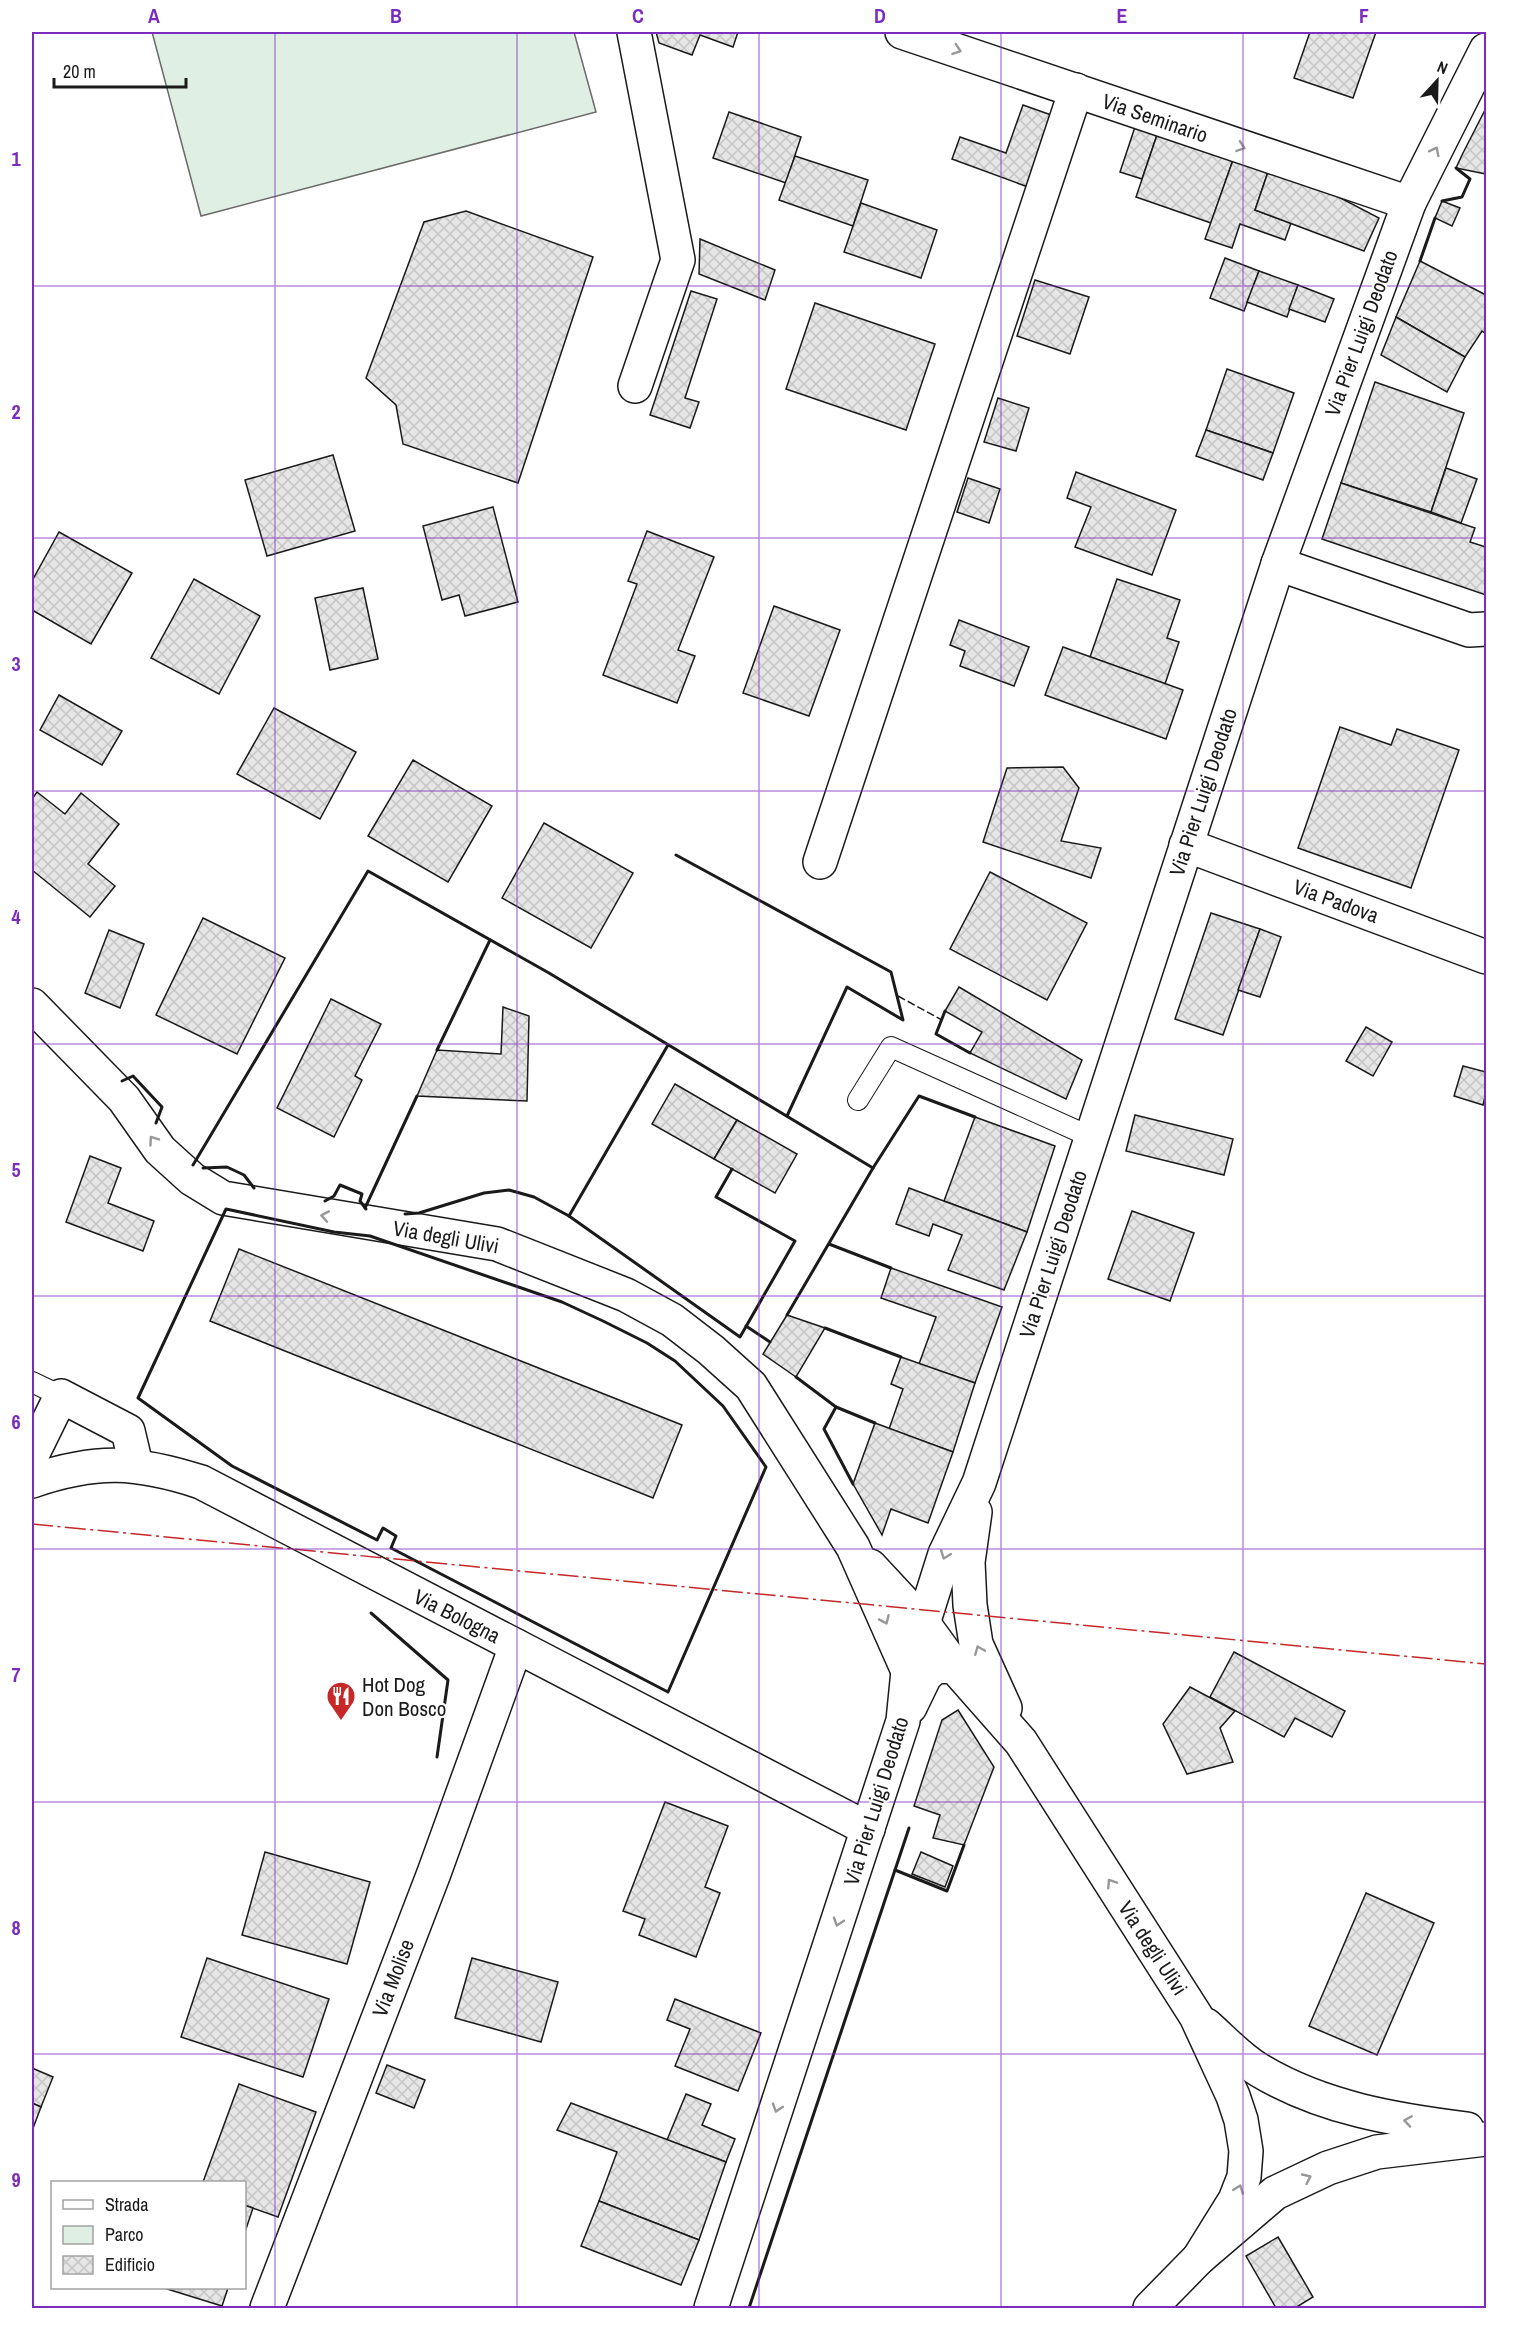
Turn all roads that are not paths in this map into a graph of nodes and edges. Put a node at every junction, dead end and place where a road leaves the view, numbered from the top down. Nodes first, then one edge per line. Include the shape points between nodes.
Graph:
1 (634, 32) edge
2 (902, 32) edge
3 (1486, 50) edge
4 (1076, 90) junction
5 (1409, 203) junction
6 (635, 386) dead end
7 (1278, 564) junction
8 (1486, 629) edge
9 (1186, 845) junction
10 (820, 862) dead end
11 (1486, 957) edge
12 (32, 1005) edge
13 (858, 1100) dead end
14 (1091, 1137) junction
15 (32, 1382) edge
16 (60, 1396) junction
17 (32, 1455) edge
18 (136, 1465) junction
19 (32, 1481) edge
20 (979, 1483) junction
21 (853, 1547) junction
22 (923, 1623) junction
23 (516, 1646) junction
24 (955, 1667) junction
25 (908, 1671) junction
26 (903, 1721) junction
27 (1021, 1742) junction
28 (868, 1829) junction
29 (1196, 2016) junction
30 (1486, 2131) edge
31 (1486, 2139) edge
32 (1199, 2258) junction
33 (267, 2308) edge
34 (711, 2308) edge
35 (1150, 2308) edge

1 - 6 street via 678,260
2 -> 4 street, Via Seminario
5 -> 3 street, Via Pier Luigi Deodato
4 -> 5 street, Via Seminario
4 - 10 street
5 - 7 street, Via Pier Luigi Deodato
7 - 8 street via 1469,630
7 - 9 street, Via Pier Luigi Deodato
9 - 11 street, Via Padova
9 - 14 street, Via Pier Luigi Deodato
21 -> 12 street, Via degli Ulivi via 751,1386 672,1320 626,1295 497,1244 224,1197 192,1179 160,1150 124,1099
13 - 14 lane via 891,1047
14 - 20 street, Via Pier Luigi Deodato
15 - 16 lane
16 - 17 street
16 - 18 street via 128,1431
18 - 19 street, Via Bologna via 90,1467
18 - 23 street, Via Bologna via 201,1482
20 -> 22 street, Via Pier Luigi Deodato via 945,1554
27 -> 20 street via 976,1644 968,1562
21 - 22 street, Via degli Ulivi
21 -> 25 street
22 - 24 street, Via degli Ulivi
22 - 25 street, Via Pier Luigi Deodato
23 - 28 street, Via Bologna
23 - 33 street, Via Molise
24 - 26 street via 936,1666 925,1676
24 - 27 street, Via degli Ulivi
25 - 26 street, Via Pier Luigi Deodato
26 - 28 street, Via Pier Luigi Deodato
29 -> 27 street, Via degli Ulivi
28 -> 34 street, Via Pier Luigi Deodato
30 -> 29 street via 1371,2115 1328,2102 1258,2070
32 -> 29 street, Via degli Ulivi via 1235,2200 1244,2177 1246,2151 1233,2096
32 -> 31 street via 1275,2193 1328,2168 1377,2152
32 - 35 street

